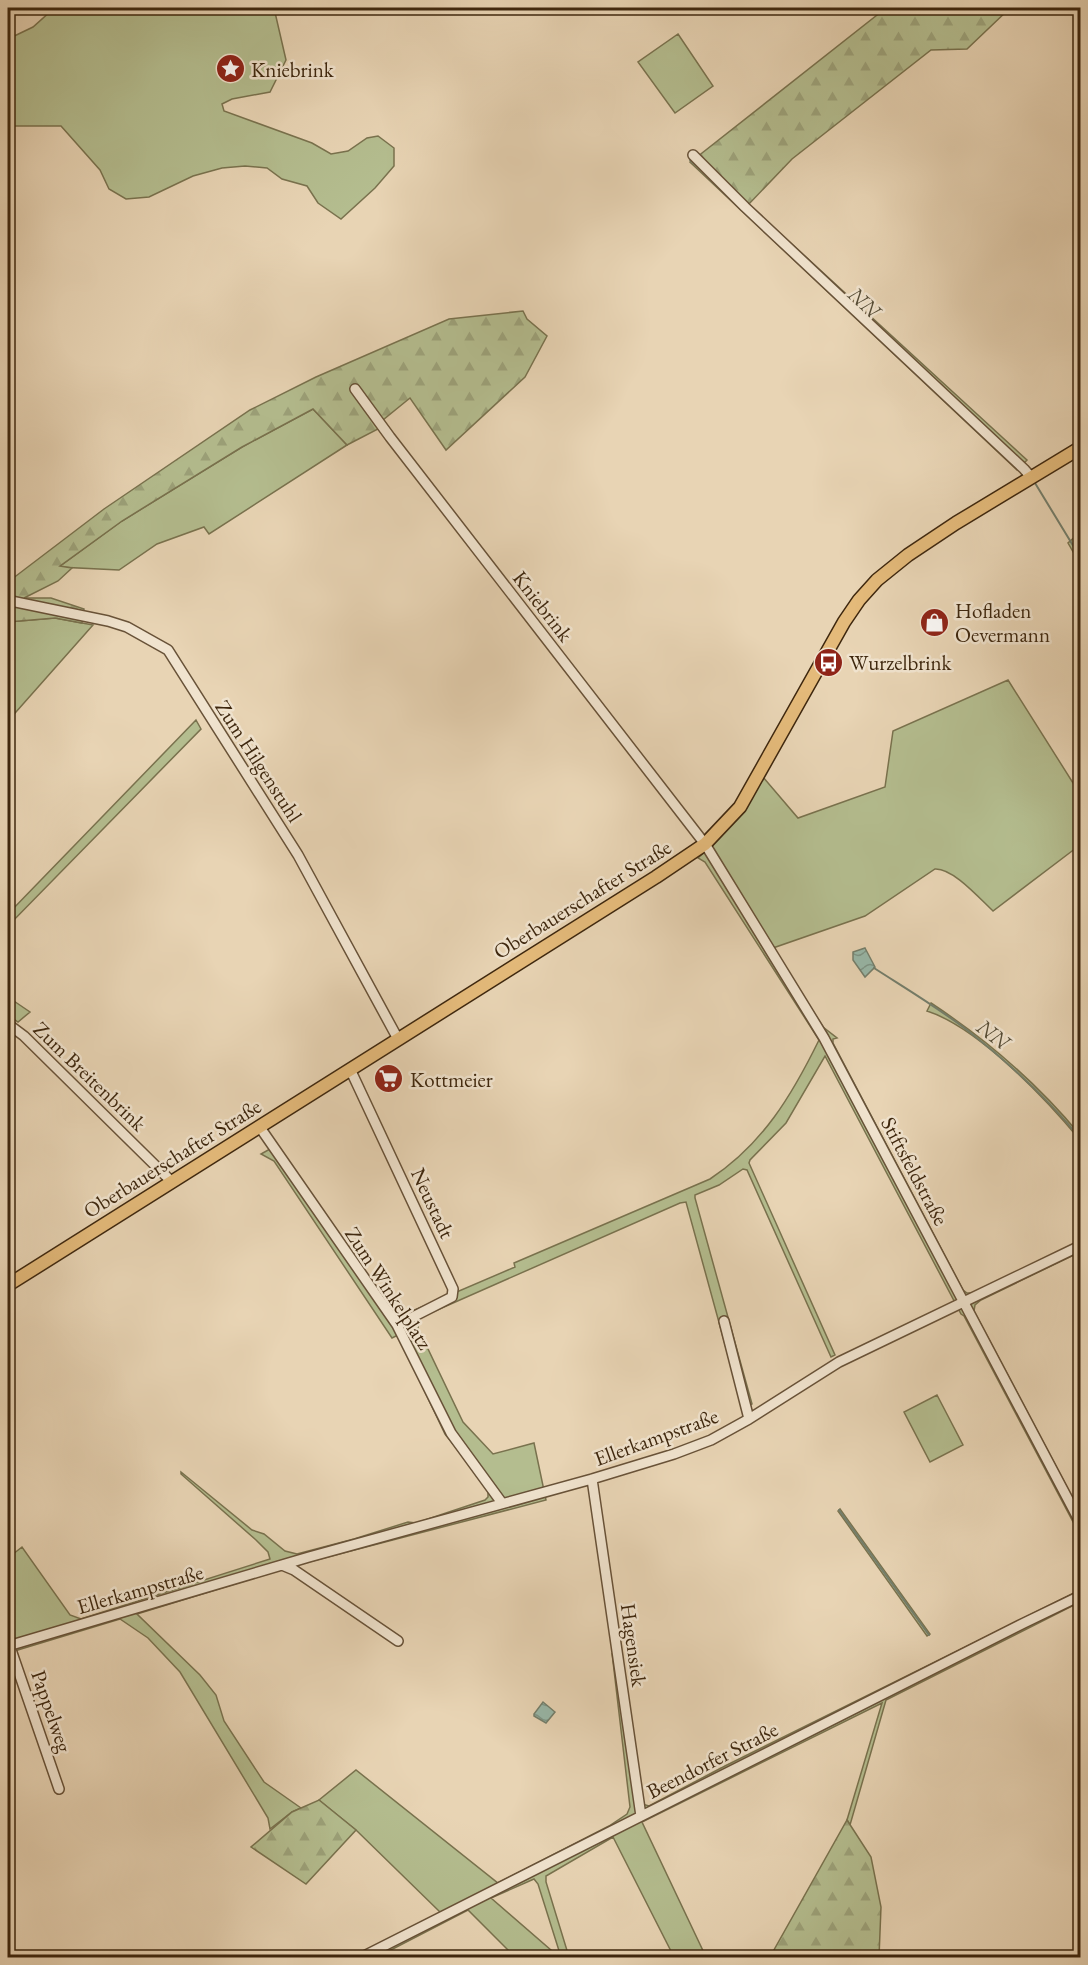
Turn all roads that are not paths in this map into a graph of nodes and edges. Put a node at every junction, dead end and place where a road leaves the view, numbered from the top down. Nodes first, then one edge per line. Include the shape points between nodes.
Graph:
1 (693, 155) dead end
2 (355, 389) dead end
3 (1080, 448) edge
4 (1031, 477) junction
5 (10, 601) dead end
6 (705, 844) junction
7 (8, 1024) edge
8 (398, 1039) junction
9 (350, 1069) junction
10 (259, 1126) junction
11 (171, 1181) junction
12 (1080, 1246) edge
13 (8, 1285) edge
14 (963, 1302) junction
15 (724, 1321) dead end
16 (397, 1325) junction
17 (749, 1419) junction
18 (592, 1479) junction
19 (502, 1503) junction
20 (1080, 1522) edge
21 (282, 1565) junction
22 (1080, 1596) edge
23 (398, 1641) dead end
24 (8, 1644) edge
25 (59, 1789) dead end
26 (640, 1816) junction
27 (360, 1958) edge

1 - 4 street
2 - 6 street, Kniebrink
3 - 4 main road, Oberbauerschafter Straße
4 - 6 main road, Oberbauerschafter Straße via 908,555 859,600 740,807
5 - 8 street, Zum Hilgenstuhl via 108,621 168,650 298,855
6 - 8 main road, Oberbauerschafter Straße
6 - 14 street, Stiftsfeldstraße via 825,1040
7 - 11 street, Zum Breitenbrink
8 - 9 main road, Oberbauerschafter Straße
9 - 10 main road, Oberbauerschafter Straße
9 - 16 street, Neustadt via 453,1289 453,1297
10 - 11 main road, Oberbauerschafter Straße
10 - 16 street, Zum Winkelplatz
11 - 13 main road, Oberbauerschafter Straße
12 - 14 street, Ellerkampstraße
14 - 17 street, Ellerkampstraße via 839,1362
14 - 20 street, Stiftsfeldstraße
15 - 17 street
16 - 19 street, Zum Winkelplatz via 452,1433
17 - 18 street, Ellerkampstraße via 711,1440
18 - 19 street, Ellerkampstraße
18 - 26 street, Hagensiek
19 - 21 street, Ellerkampstraße
21 - 23 street
21 - 24 street, Ellerkampstraße
22 - 26 street, Beendorfer Straße
24 - 25 street, Pappelweg
26 - 27 street, Beendorfer Straße

